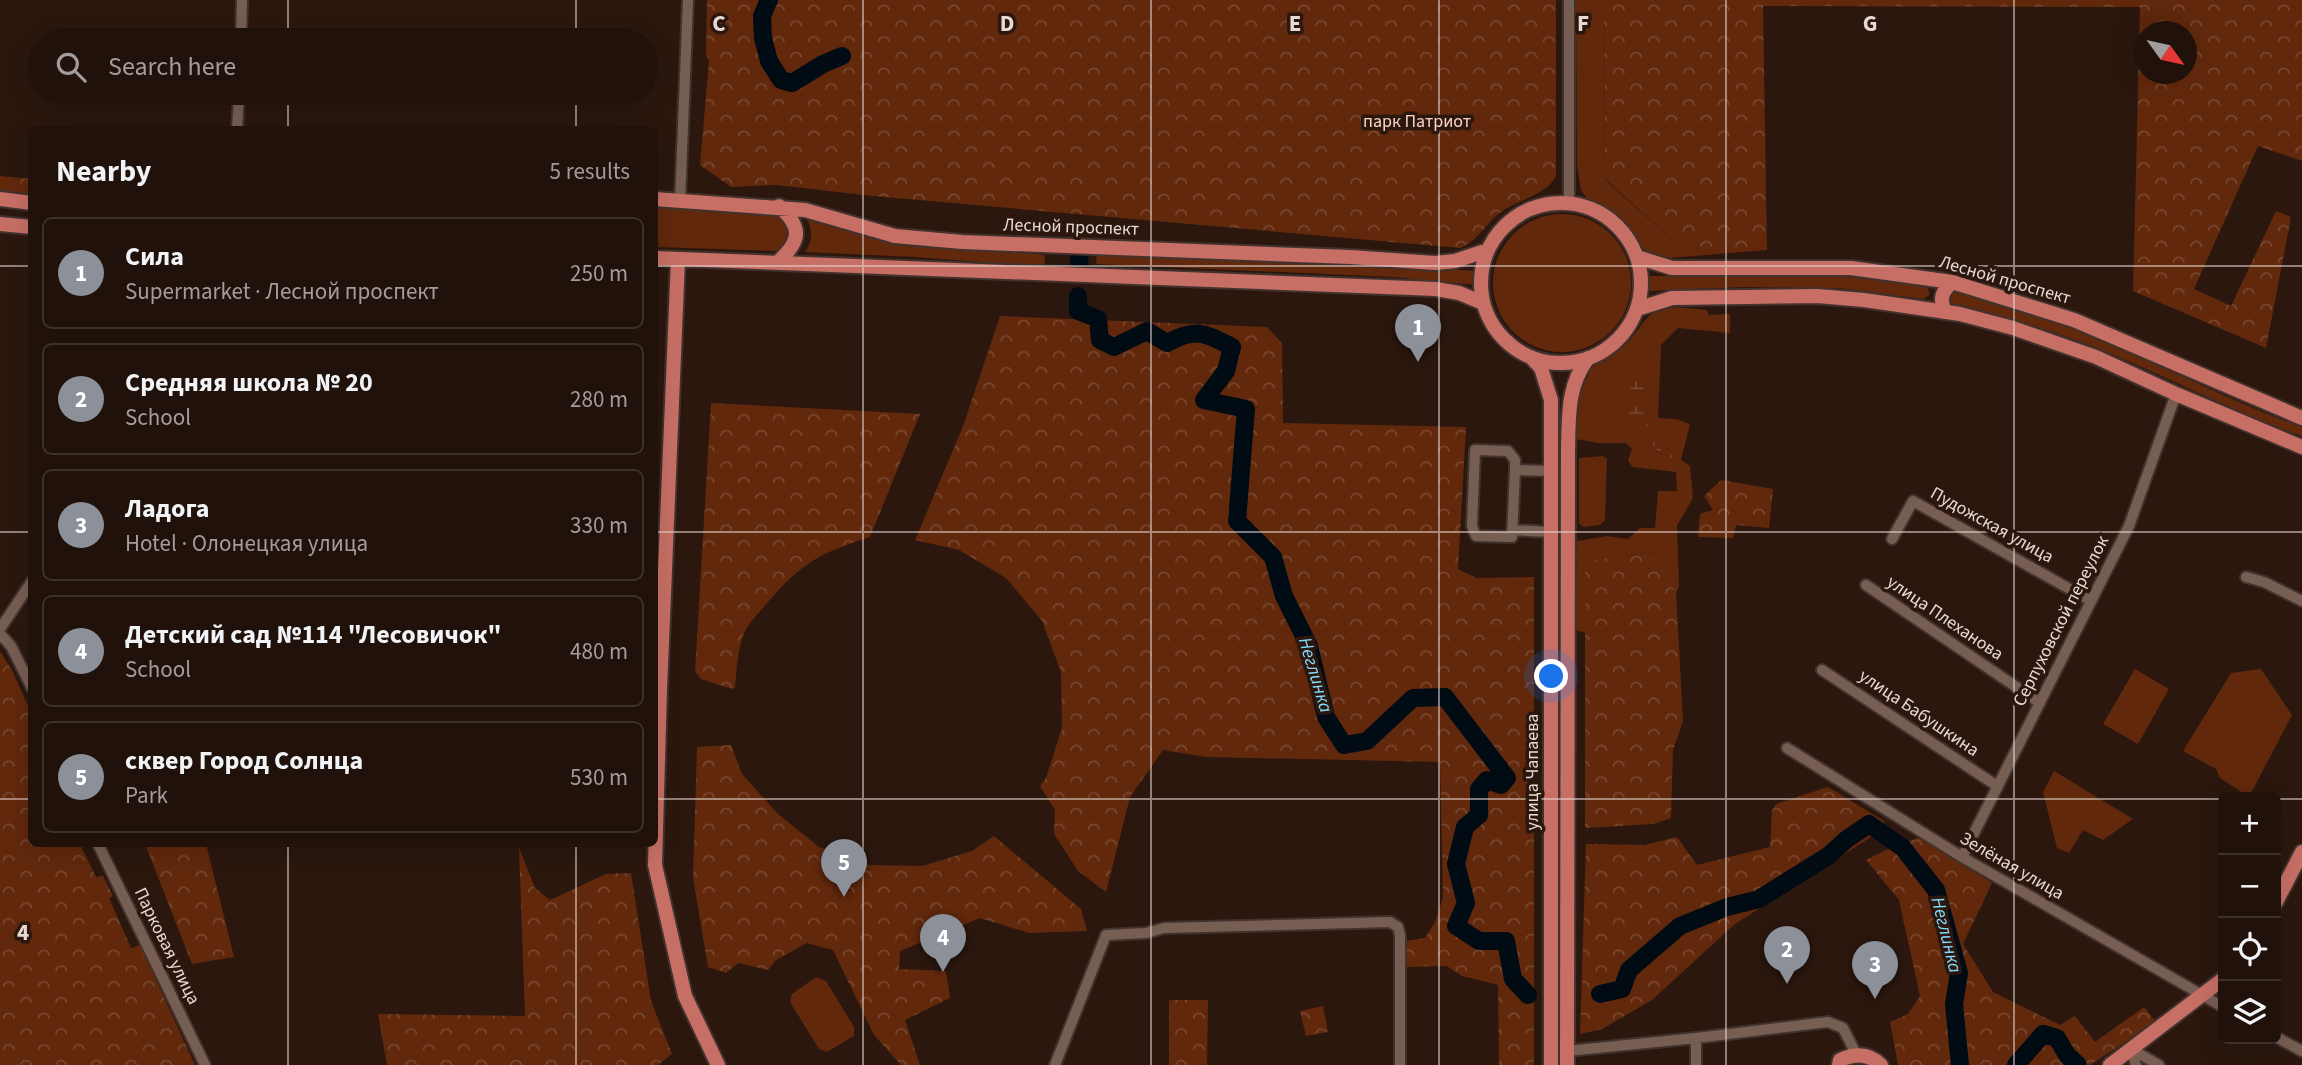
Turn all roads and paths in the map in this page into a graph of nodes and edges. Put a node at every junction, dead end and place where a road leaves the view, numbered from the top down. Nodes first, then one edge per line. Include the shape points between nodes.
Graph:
1 (242, 0) edge
2 (688, 0) edge
3 (1569, 0) edge
4 (241, 28) edge
5 (238, 105) edge
6 (237, 126) edge
7 (658, 199) edge
8 (0, 200) edge
9 (680, 201) junction
10 (28, 203) edge
11 (1569, 203) junction
12 (779, 206) junction
13 (0, 224) edge
14 (28, 227) edge
15 (1488, 250) junction
16 (1637, 257) junction
17 (658, 258) edge
18 (678, 259) junction
19 (777, 263) junction
20 (1928, 278) junction
21 (1952, 282) junction
22 (1483, 303) junction
23 (1926, 308) junction
24 (1637, 309) junction
25 (1945, 312) junction
26 (1531, 357) junction
27 (1588, 358) junction
28 (2176, 394) junction
29 (2302, 418) edge
30 (2302, 447) edge
31 (1515, 470) junction
32 (1551, 471) junction
33 (1512, 530) junction
34 (1550, 532) junction
35 (1892, 538) dead end
36 (2246, 577) dead end
37 (1866, 585) dead end
38 (28, 587) edge
39 (2091, 601) junction
40 (2302, 601) edge
41 (0, 632) edge
42 (1822, 670) dead end
43 (28, 680) edge
44 (2040, 703) junction
45 (1787, 748) dead end
46 (658, 759) edge
47 (1997, 786) junction
48 (99, 847) edge
49 (656, 847) edge
50 (2302, 852) edge
51 (1962, 857) junction
52 (2281, 892) edge
53 (2221, 981) edge
54 (2204, 996) junction
55 (2218, 1004) edge
56 (1696, 1038) junction
57 (2281, 1040) edge
58 (2131, 1049) junction
59 (2302, 1051) edge
60 (1856, 1054) junction
61 (1567, 1058) edge
62 (1878, 1061) edge
63 (205, 1065) edge
64 (718, 1065) edge
65 (1055, 1065) edge
66 (1400, 1065) edge
67 (1551, 1065) edge
68 (1696, 1065) edge
69 (1839, 1065) edge
70 (2110, 1065) edge
71 (2136, 1065) edge
72 (2159, 1065) edge

1 - 4 street
2 - 9 street
3 - 11 street
5 - 6 street
7 - 9 main road, Лесной проспект
8 - 10 main road
9 - 12 main road, Лесной проспект
11 - 15 main road via 1540,206 1513,219
11 - 16 main road via 1611,220
12 - 15 main road, Лесной проспект via 915,239 1435,263
12 - 19 main road via 792,218 797,233 792,248
13 - 14 main road
15 - 22 main road via 1482,268
16 - 20 main road, Лесной проспект via 1672,268 1851,268
16 - 24 main road via 1641,283
17 - 18 main road
18 - 19 main road
18 - 46 main road
19 - 22 main road via 1436,289
20 - 21 main road, Лесной проспект
20 - 23 main road via 1935,293
21 - 25 main road via 1941,295
21 - 29 main road, Лесной проспект via 2074,320
22 - 26 main road via 1502,337
23 - 24 main road via 1829,297 1759,296 1672,298
23 - 25 main road
24 - 27 main road via 1626,330 1609,347
25 - 28 main road via 2063,345
26 - 27 main road via 1569,363
26 - 32 main road, улица Чапаева via 1541,368 1551,400
27 - 61 main road, улица Чапаева via 1570,394 1568,449
28 - 30 main road
28 - 39 street, Серпуховской переулок via 2129,526
31 - 32 street
31 - 33 street
31 - 33 street via 1515,460 1507,451 1475,450 1472,526 1476,536 1512,537
32 - 34 main road, улица Чапаева
33 - 34 street
34 - 67 main road, улица Чапаева
35 - 39 street, Пудожская улица via 1913,501
36 - 40 street
37 - 44 street, улица Плеханова
38 - 41 street
39 - 44 street, Серпуховской переулок
41 - 43 street
42 - 47 street, улица Бабушкина
44 - 47 street, Серпуховской переулок
45 - 51 street, Зелёная улица
47 - 51 street, Серпуховской переулок
48 - 63 street, Парковая улица
49 - 64 main road via 655,865 685,996
50 - 52 main road
51 - 54 street, Зелёная улица
53 - 54 main road
54 - 55 street, Зелёная улица
54 - 58 main road
56 - 60 street via 1828,1022 1843,1028
56 - 61 street
56 - 68 street
57 - 59 street
58 - 70 main road
58 - 71 street
58 - 72 street
60 - 62 main road
60 - 69 main road via 1840,1060
65 - 66 street via 1106,935 1164,928 1390,922 1398,927 1401,942

